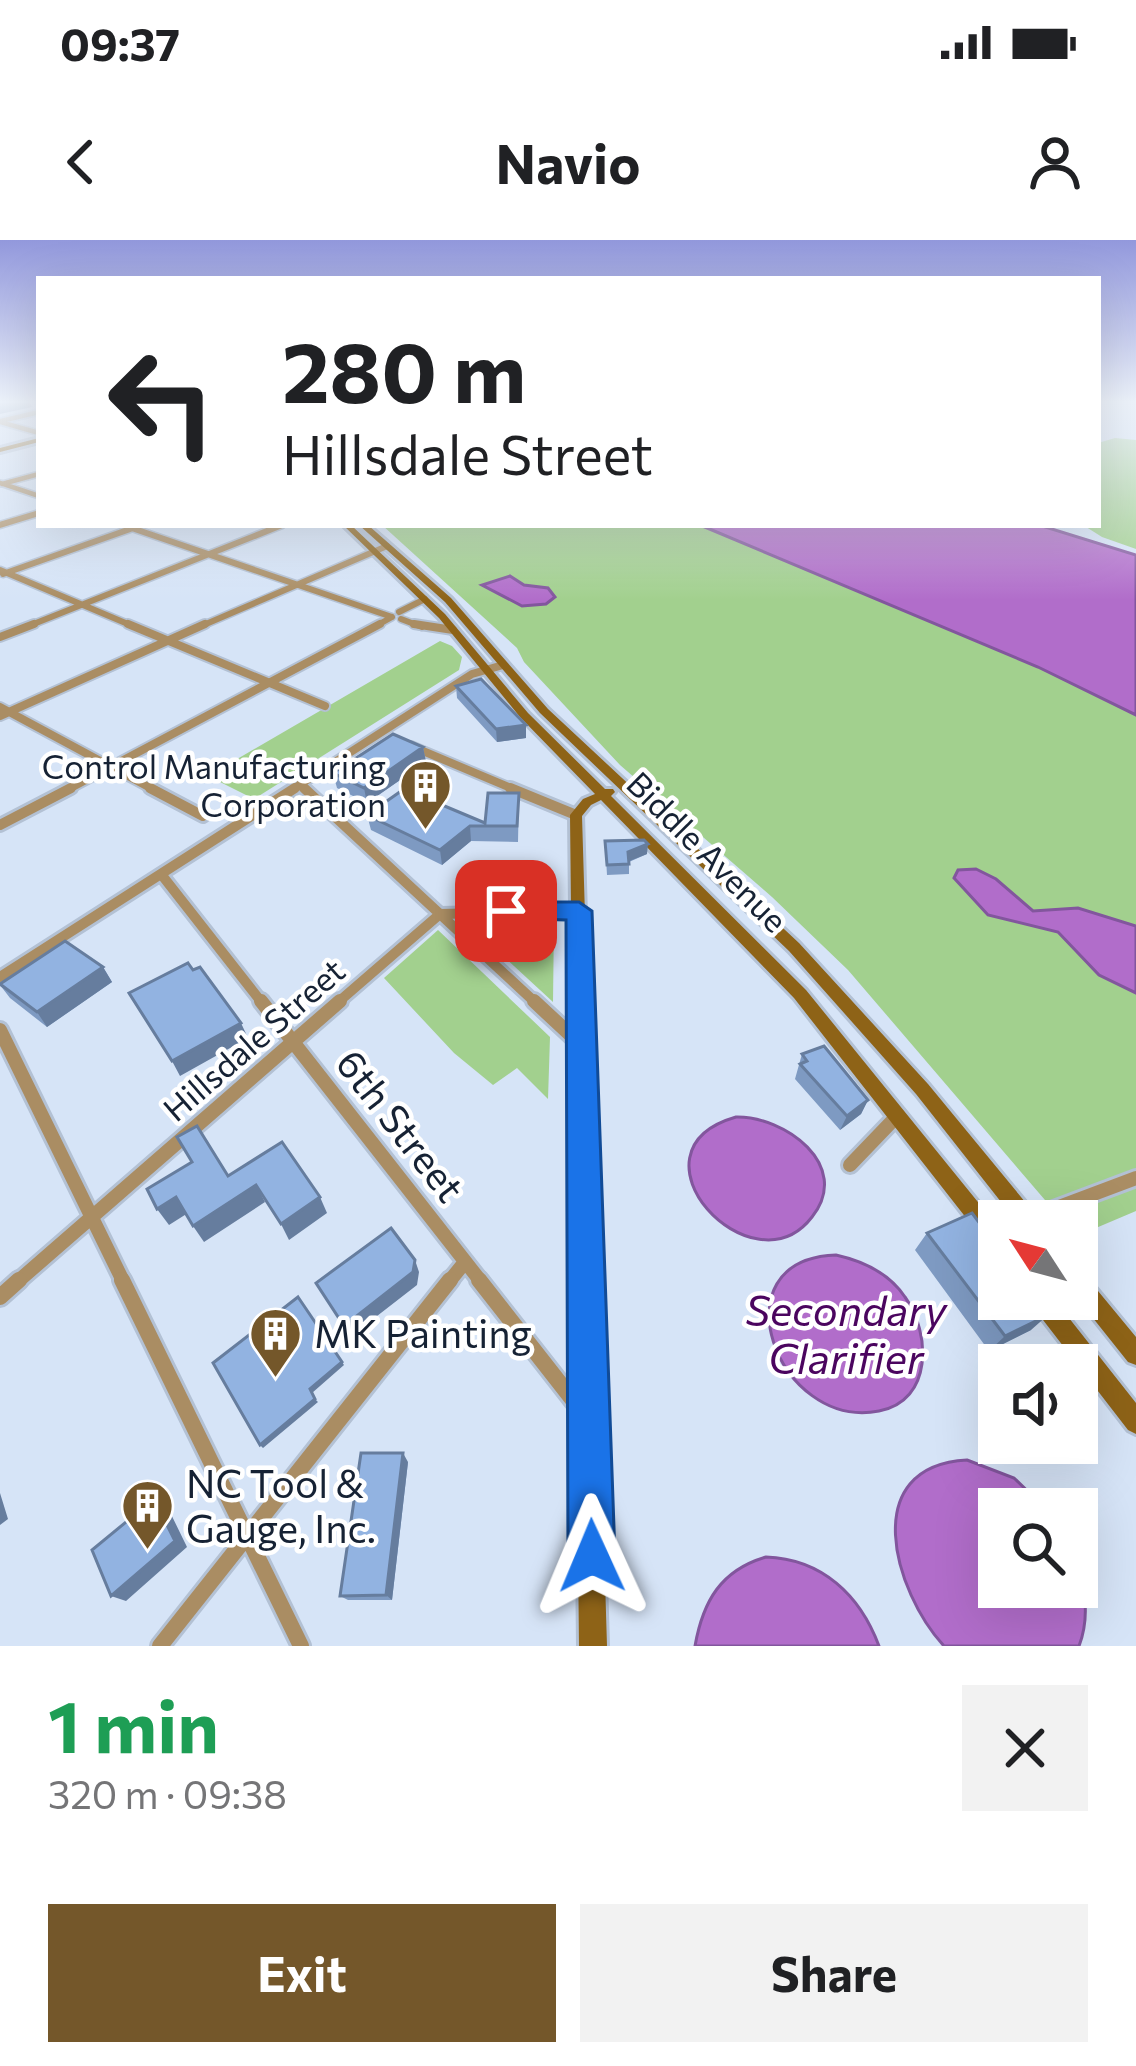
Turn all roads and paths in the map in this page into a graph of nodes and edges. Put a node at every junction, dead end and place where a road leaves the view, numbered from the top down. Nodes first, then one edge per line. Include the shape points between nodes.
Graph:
1 (36, 475) edge
2 (1, 484) edge
3 (36, 495) edge
4 (36, 514) edge
5 (0, 525) edge
6 (132, 528) joint
7 (274, 528) edge
8 (350, 528) edge
9 (366, 528) edge
10 (387, 546) junction
11 (371, 549) junction
12 (208, 554) junction
13 (2, 572) edge
14 (294, 583) junction
15 (424, 599) junction
16 (82, 604) junction
17 (397, 616) junction
18 (453, 630) junction
19 (0, 637) edge
20 (168, 641) junction
21 (503, 665) junction
22 (485, 669) junction
23 (268, 682) junction
24 (325, 706) dead end
25 (3, 712) edge
26 (380, 733) junction
27 (110, 766) junction
28 (300, 784) junction
29 (625, 788) junction
30 (603, 794) junction
31 (576, 815) junction
32 (203, 816) dead end
33 (0, 825) edge
34 (160, 874) junction
35 (579, 911) junction
36 (440, 914) junction
37 (794, 947) junction
38 (768, 959) junction
39 (0, 976) edge
40 (0, 1030) edge
41 (292, 1042) junction
42 (581, 1045) junction
43 (898, 1115) junction
44 (850, 1165) dead end
45 (1136, 1178) edge
46 (1010, 1200) edge
47 (1078, 1200) edge
48 (978, 1214) edge
49 (92, 1217) junction
50 (465, 1262) junction
51 (0, 1298) edge
52 (1098, 1307) edge
53 (1136, 1354) edge
54 (1098, 1385) edge
55 (589, 1419) junction
56 (1136, 1422) edge
57 (247, 1535) junction
58 (160, 1646) edge
59 (301, 1646) edge
60 (593, 1646) edge

1 - 2 street
2 - 3 street
4 - 5 street
6 - 12 street
6 - 13 street
7 - 12 street
8 - 11 main road, Biddle Avenue
9 - 10 main road, Biddle Avenue
10 - 11 street
10 - 21 main road, Biddle Avenue
11 - 14 street
11 - 15 main road, Biddle Avenue
12 - 14 street
12 - 16 street
13 - 16 street
14 - 17 street
14 - 20 street
15 - 17 street
15 - 18 main road, Biddle Avenue
16 - 19 street
16 - 20 street
17 - 18 street
17 - 23 street
18 - 22 main road, Biddle Avenue
20 - 23 street
20 - 25 street
21 - 22 street
21 - 29 main road, Biddle Avenue
22 - 26 street
22 - 30 main road, Biddle Avenue
23 - 24 street
23 - 27 street
25 - 27 street
26 - 28 street
26 - 31 street
27 - 32 street
27 - 33 street
28 - 34 street
28 - 36 street
29 - 30 main road
29 - 37 main road, Biddle Avenue
30 - 31 main road
30 - 38 main road, Biddle Avenue
31 - 35 main road
34 - 39 street
34 - 41 street, 6th Street
35 - 36 street
35 - 42 main road
36 - 41 street, Hillsdale Street
36 - 42 street
37 - 38 main road
37 - 46 main road, Biddle Avenue
38 - 43 main road, Biddle Avenue
40 - 49 street
41 - 49 street, Hillsdale Street
41 - 50 street, 6th Street
42 - 55 main road
43 - 44 street
43 - 48 main road, Biddle Avenue
45 - 47 street
49 - 51 street, Hillsdale Street
49 - 57 street
50 - 55 street, 6th Street
50 - 57 street
52 - 53 main road
54 - 56 main road
55 - 60 main road
57 - 58 street
57 - 59 street

